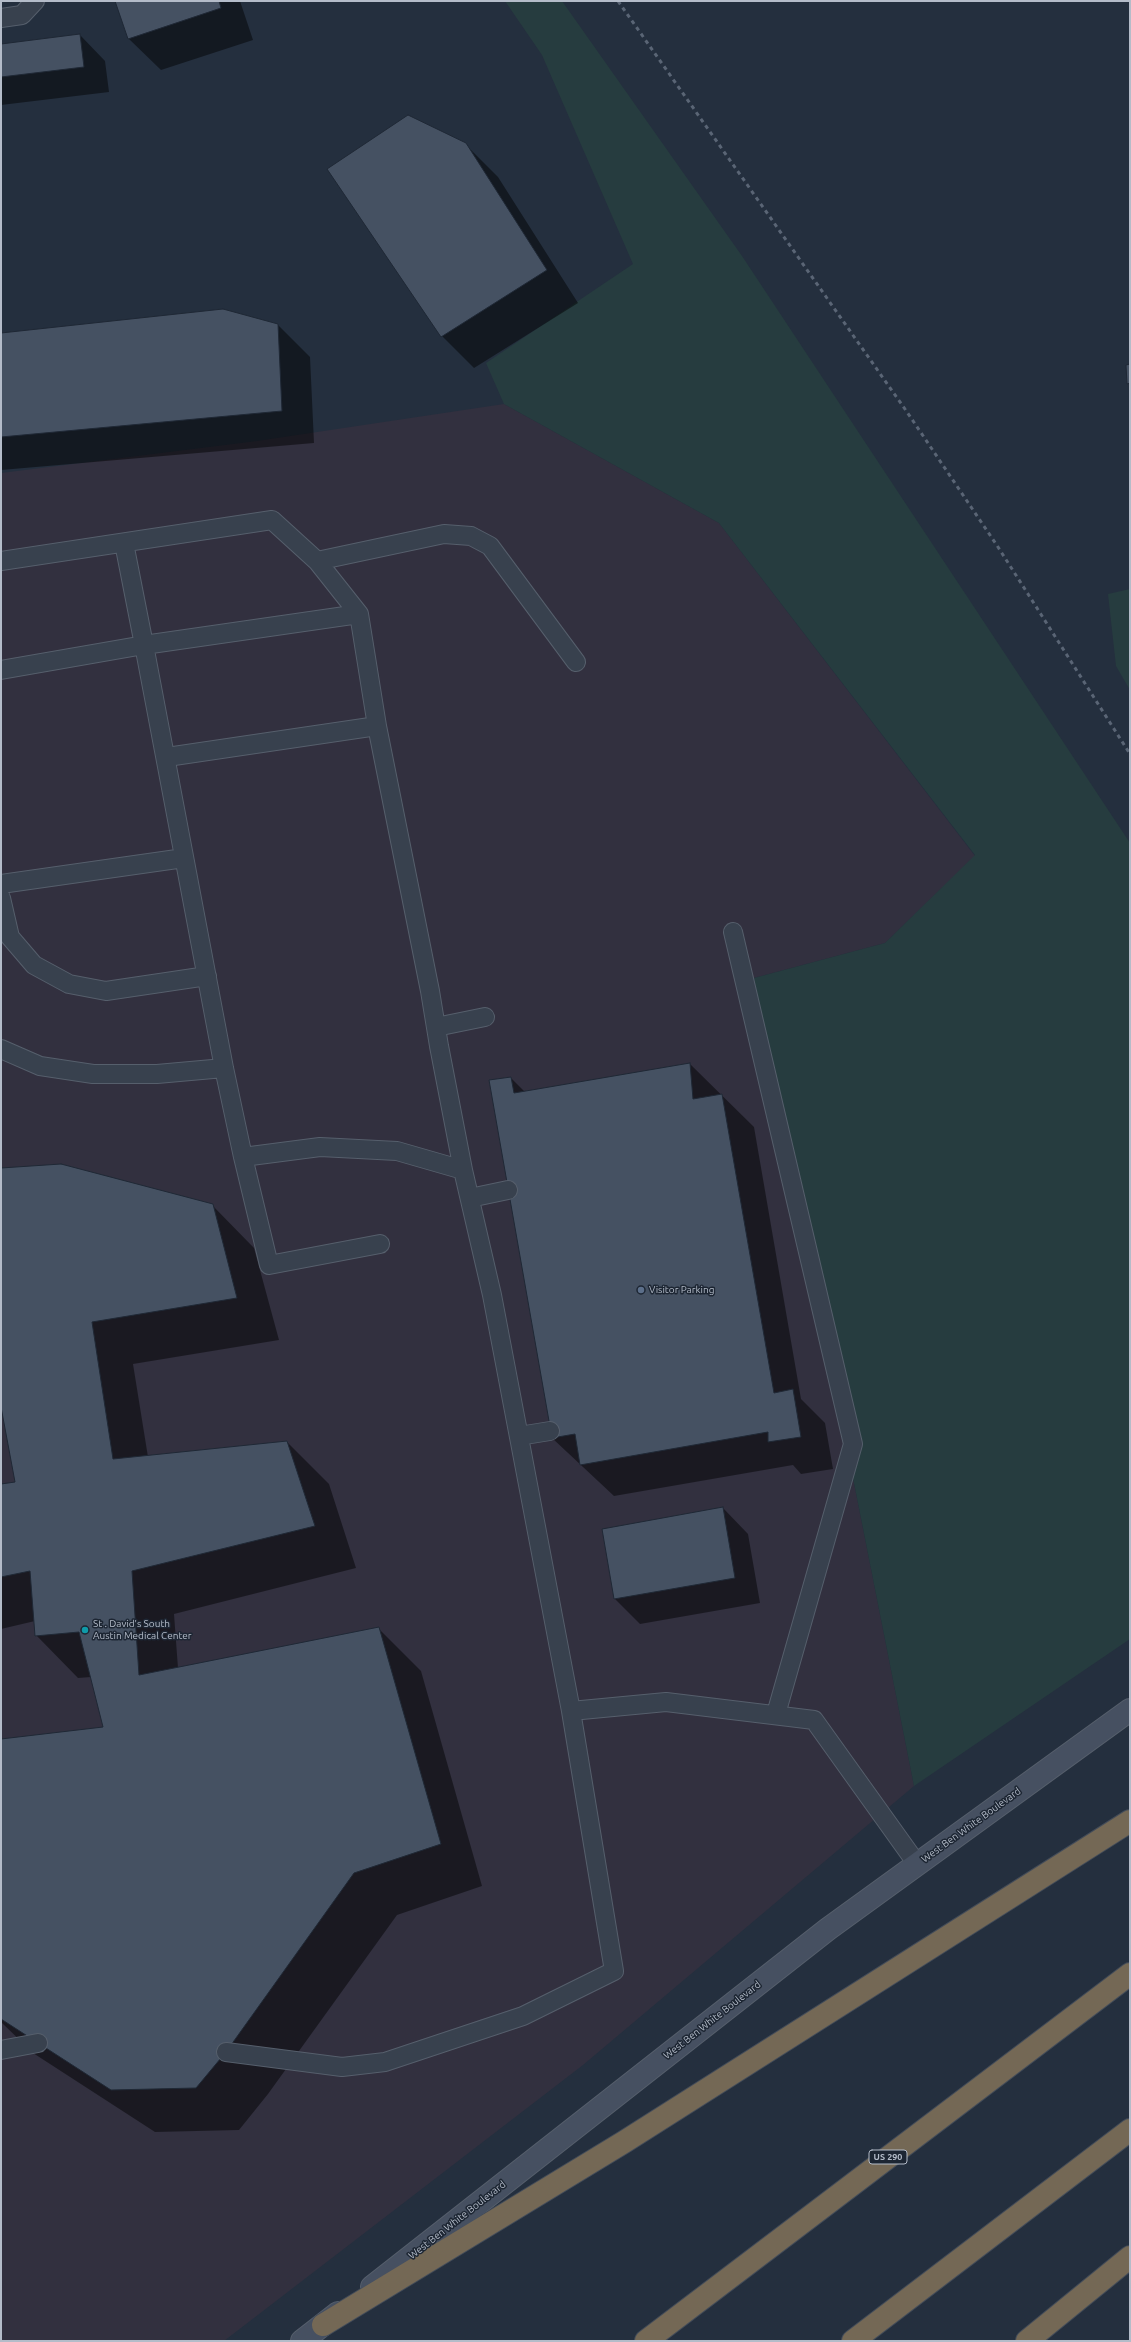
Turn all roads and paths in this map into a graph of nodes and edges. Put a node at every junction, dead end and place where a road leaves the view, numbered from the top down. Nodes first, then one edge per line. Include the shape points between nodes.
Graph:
1 (35, 1) edge
2 (1, 18) edge
3 (124, 543) junction
4 (317, 560) junction
5 (1, 561) edge
6 (358, 614) junction
7 (144, 645) junction
8 (576, 662) dead end
9 (1, 670) edge
10 (378, 726) junction
11 (167, 757) junction
12 (184, 858) junction
13 (1, 884) edge
14 (1, 898) edge
15 (733, 932) dead end
16 (207, 976) junction
17 (485, 1017) dead end
18 (436, 1027) junction
19 (1, 1049) edge
20 (224, 1068) junction
21 (85, 1072) junction
22 (64, 1083) dead end
23 (243, 1156) junction
24 (463, 1170) junction
25 (508, 1190) dead end
26 (470, 1198) junction
27 (380, 1244) dead end
28 (550, 1431) dead end
29 (519, 1436) junction
30 (1130, 1710) edge
31 (572, 1711) junction
32 (776, 1714) junction
33 (1130, 1821) edge
34 (917, 1864) junction
35 (1130, 1974) edge
36 (38, 2043) dead end
37 (1, 2050) edge
38 (226, 2052) dead end
39 (1130, 2130) edge
40 (1130, 2257) edge
41 (323, 2325) junction
42 (302, 2341) edge
43 (646, 2341) edge
44 (854, 2341) edge
45 (1027, 2341) edge

1 - 2 lane via 22,15
3 - 4 lane via 272,520
3 - 5 lane
3 - 7 lane
4 - 6 lane
4 - 8 lane via 444,534 471,536 490,546
6 - 7 lane
6 - 10 lane
7 - 9 lane
7 - 11 lane
10 - 11 lane
10 - 18 lane
11 - 12 lane
12 - 13 lane
12 - 16 lane
14 - 16 lane via 10,937 34,966 68,984 106,991
15 - 32 lane via 852,1444
16 - 20 lane
17 - 18 lane
18 - 24 lane
19 - 21 lane via 40,1066
20 - 21 lane via 157,1074
20 - 23 lane
21 - 22 lane
23 - 24 lane via 320,1147 397,1151
23 - 27 lane via 269,1265
24 - 26 lane
25 - 26 lane
26 - 29 lane
28 - 29 lane
29 - 31 lane
30 - 34 main road, West Ben White Boulevard
31 - 32 lane via 666,1702
31 - 38 lane via 614,1971 523,2016 385,2062 342,2067
32 - 34 lane via 814,1720
33 - 41 highway via 631,2137
34 - 41 main road, West Ben White Boulevard via 828,1929
35 - 43 highway, US 290
36 - 37 lane
39 - 44 highway
40 - 45 highway
41 - 42 main road, West Ben White Boulevard

